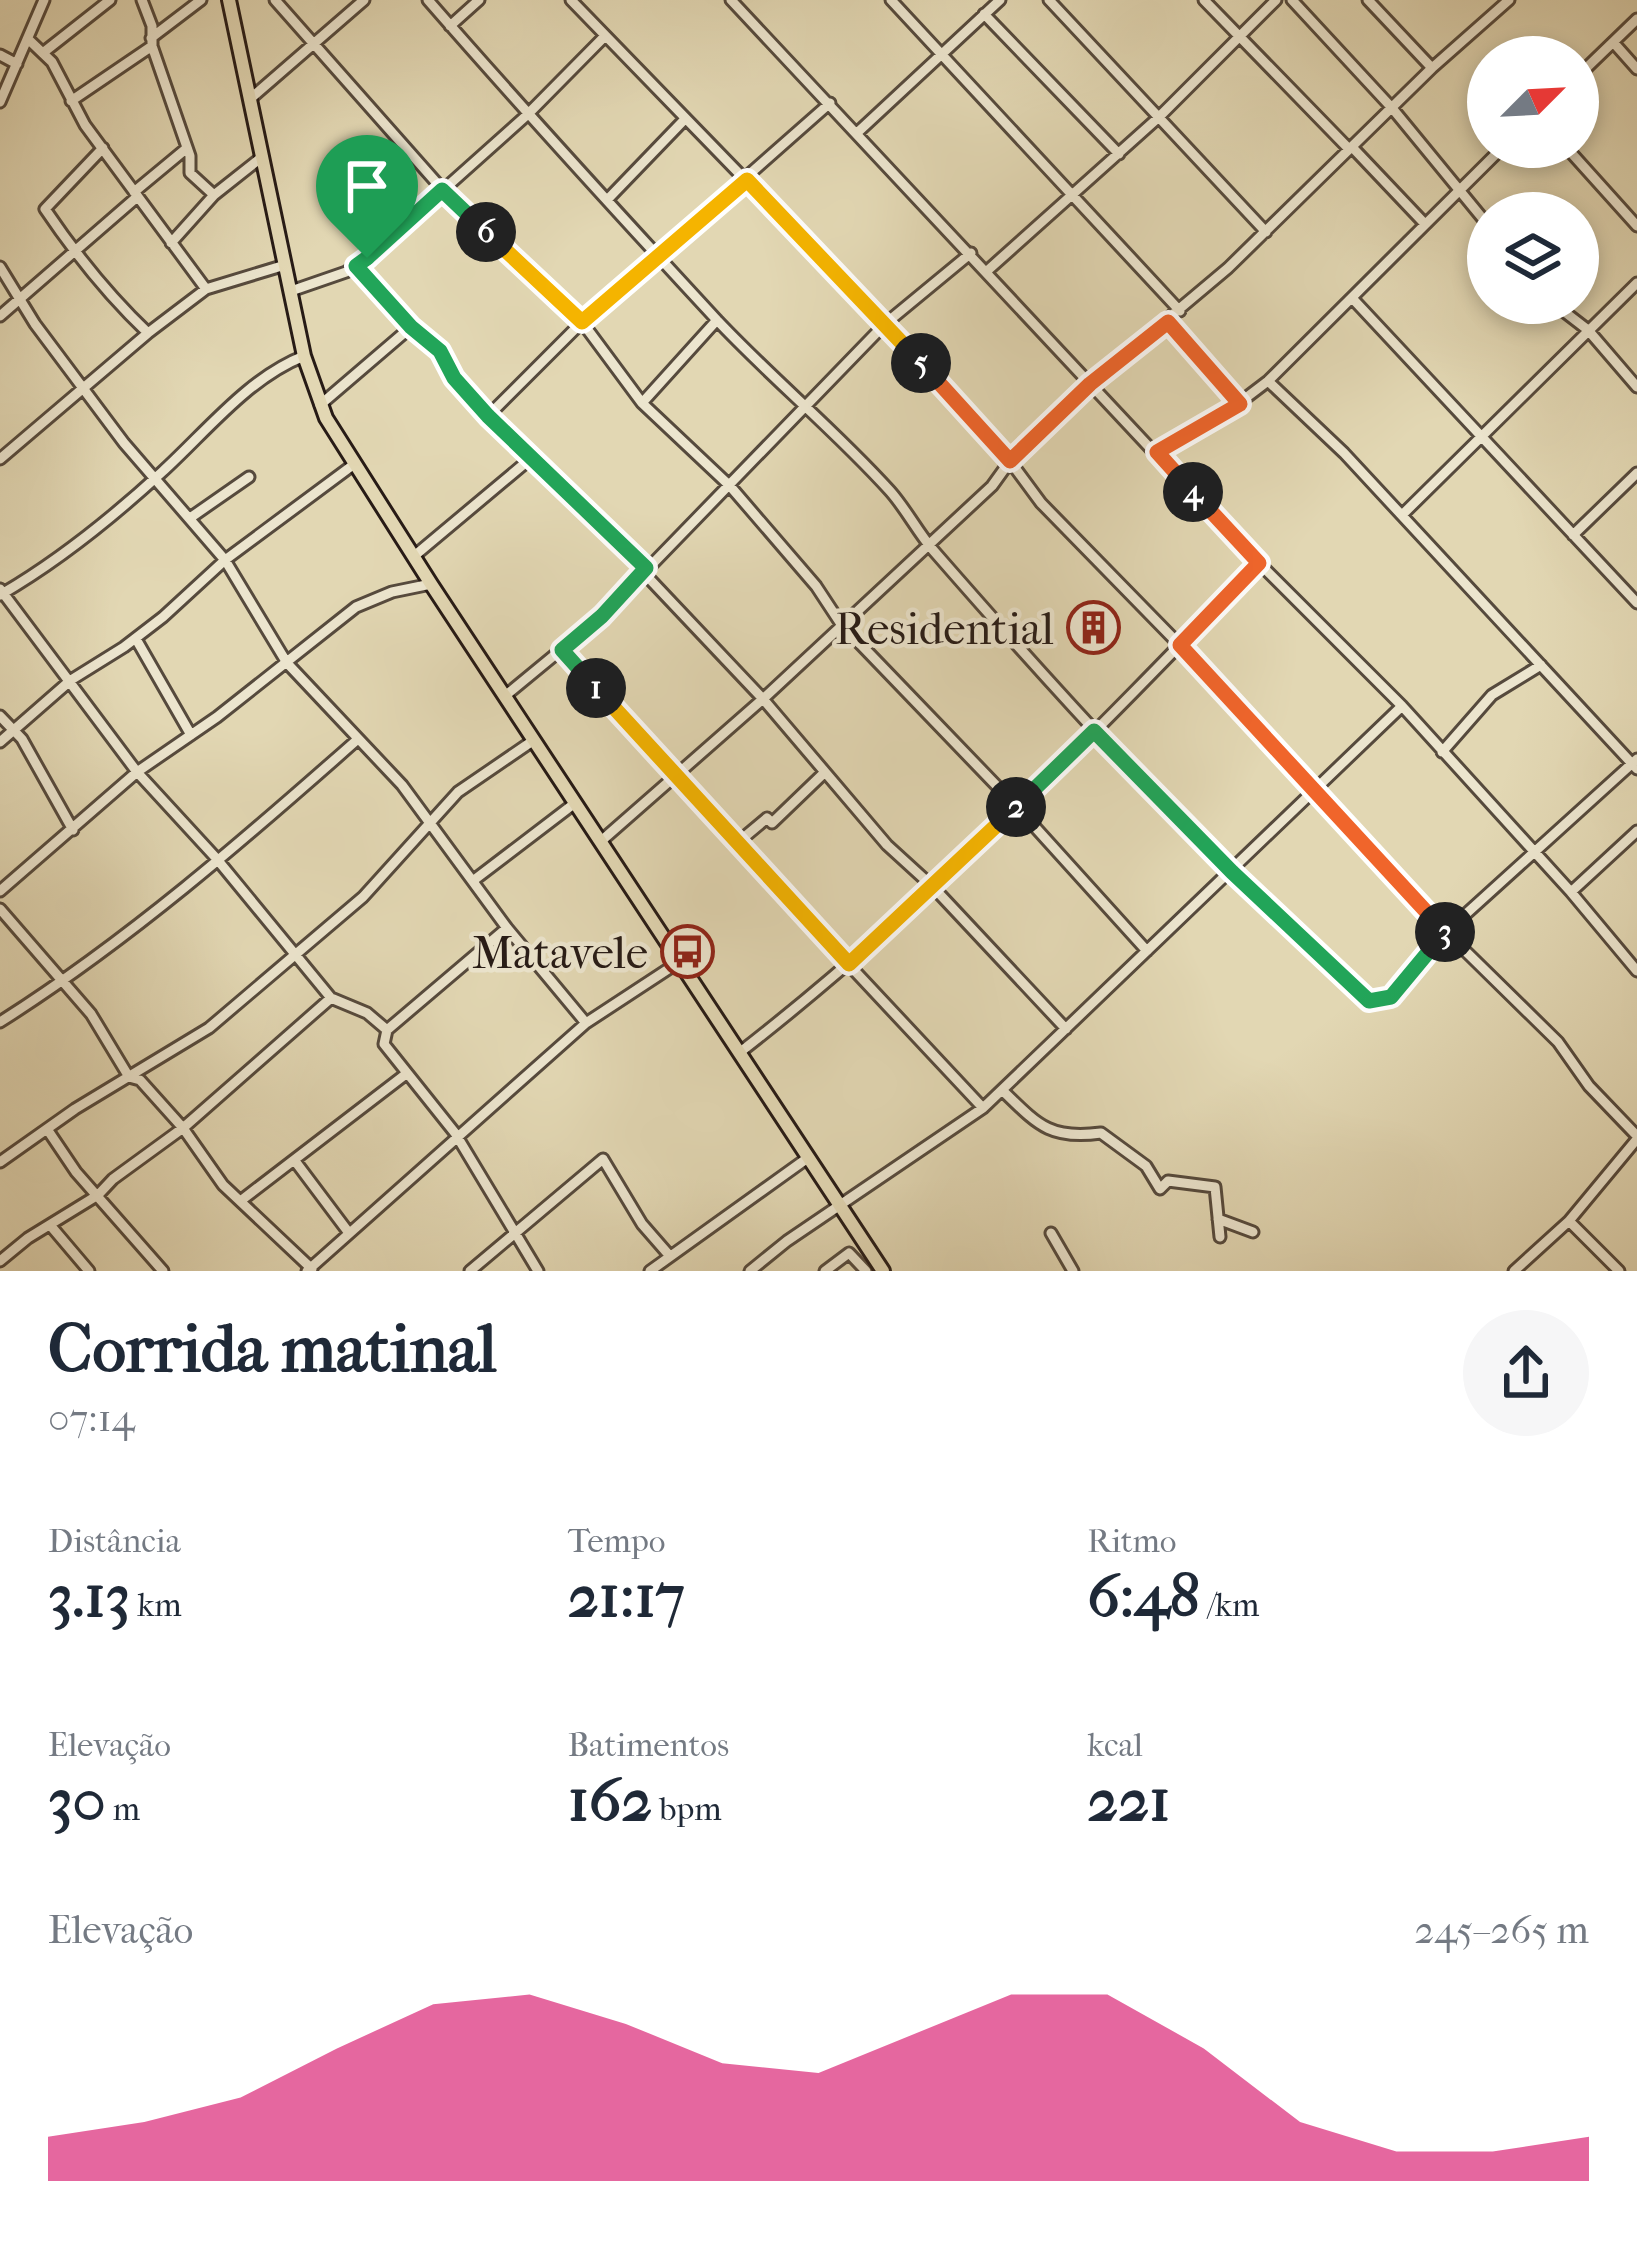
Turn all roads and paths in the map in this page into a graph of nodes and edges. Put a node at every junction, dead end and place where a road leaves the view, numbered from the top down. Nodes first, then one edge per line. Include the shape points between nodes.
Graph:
1 (44, 0) edge
2 (110, 0) edge
3 (142, 0) edge
4 (201, 0) edge
5 (229, 0) edge
6 (275, 0) edge
7 (364, 0) edge
8 (428, 0) edge
9 (479, 0) edge
10 (572, 0) edge
11 (731, 0) edge
12 (891, 0) edge
13 (1000, 0) edge
14 (1048, 0) edge
15 (1204, 0) edge
16 (1276, 0) edge
17 (1292, 0) edge
18 (1369, 0) edge
19 (1509, 0) edge
20 (984, 14) junction
21 (1637, 19) edge
22 (450, 26) junction
23 (605, 36) junction
24 (1238, 38) junction
25 (28, 39) junction
26 (152, 42) junction
27 (1613, 42) junction
28 (316, 46) junction
29 (44, 52) junction
30 (940, 55) junction
31 (0, 56) edge
32 (1599, 56) edge
33 (17, 64) junction
34 (1432, 68) junction
35 (1637, 69) edge
36 (250, 100) junction
37 (71, 101) junction
38 (0, 102) edge
39 (830, 103) junction
40 (1392, 109) junction
41 (527, 115) junction
42 (1159, 117) junction
43 (686, 119) junction
44 (858, 132) junction
45 (103, 148) junction
46 (187, 148) junction
47 (1350, 148) junction
48 (1118, 154) junction
49 (262, 157) junction
50 (1480, 168) edge
51 (1585, 168) edge
52 (747, 180) junction
53 (1458, 188) junction
54 (442, 190) junction
55 (135, 195) junction
56 (214, 195) junction
57 (1075, 195) junction
58 (1467, 199) edge
59 (607, 200) junction
60 (1425, 224) junction
61 (1637, 226) edge
62 (1266, 232) junction
63 (171, 243) junction
64 (74, 252) junction
65 (971, 253) junction
66 (658, 254) junction
67 (285, 265) junction
68 (356, 266) junction
69 (0, 267) edge
70 (987, 271) junction
71 (1637, 283) edge
72 (206, 289) junction
73 (291, 291) junction
74 (1352, 298) junction
75 (19, 300) junction
76 (1180, 311) junction
77 (0, 316) edge
78 (717, 320) junction
79 (582, 322) junction
80 (1168, 322) junction
81 (885, 324) junction
82 (1580, 324) edge
83 (411, 327) junction
84 (1588, 330) junction
85 (148, 333) junction
86 (304, 356) junction
87 (1268, 381) junction
88 (1090, 384) junction
89 (85, 387) junction
90 (1637, 387) edge
91 (642, 404) junction
92 (1240, 404) junction
93 (320, 405) junction
94 (804, 406) junction
95 (488, 416) junction
96 (1481, 435) junction
97 (1157, 452) junction
98 (0, 459) edge
99 (530, 459) junction
100 (1010, 461) junction
101 (353, 465) junction
102 (1637, 472) edge
103 (249, 477) dead end
104 (156, 478) junction
105 (730, 486) junction
106 (1402, 515) junction
107 (190, 518) junction
108 (1573, 535) junction
109 (928, 544) junction
110 (413, 557) junction
111 (225, 560) junction
112 (1259, 563) junction
113 (645, 570) junction
114 (430, 584) junction
115 (1, 592) edge
116 (1637, 603) edge
117 (841, 624) junction
118 (136, 639) junction
119 (1180, 645) junction
120 (562, 650) junction
121 (287, 663) junction
122 (1541, 665) junction
123 (70, 680) junction
124 (505, 696) junction
125 (763, 699) junction
126 (1402, 706) junction
127 (0, 716) edge
128 (13, 731) junction
129 (1094, 731) junction
130 (191, 735) junction
131 (358, 739) junction
132 (534, 740) junction
133 (0, 742) edge
134 (1439, 748) junction
135 (1635, 764) edge
136 (137, 772) junction
137 (824, 772) junction
138 (674, 775) junction
139 (1317, 791) junction
140 (575, 803) junction
141 (1016, 806) junction
142 (430, 825) junction
143 (73, 830) junction
144 (1637, 831) edge
145 (600, 842) junction
146 (736, 844) junction
147 (1533, 851) junction
148 (216, 858) junction
149 (1232, 872) junction
150 (474, 880) junction
151 (933, 887) junction
152 (0, 891) edge
153 (1571, 892) junction
154 (0, 910) edge
155 (507, 928) junction
156 (1446, 932) junction
157 (1147, 950) junction
158 (296, 957) junction
159 (679, 962) junction
160 (849, 964) junction
161 (1637, 971) edge
162 (63, 982) junction
163 (332, 998) junction
164 (0, 1022) edge
165 (586, 1023) junction
166 (1066, 1029) junction
167 (387, 1030) junction
168 (739, 1052) junction
169 (406, 1074) junction
170 (129, 1077) junction
171 (1002, 1090) junction
172 (983, 1108) junction
173 (183, 1128) junction
174 (47, 1129) junction
175 (458, 1138) junction
176 (1637, 1138) edge
177 (809, 1156) junction
178 (295, 1161) junction
179 (0, 1162) edge
180 (98, 1195) junction
181 (243, 1199) junction
182 (840, 1204) junction
183 (1218, 1220) junction
184 (1569, 1221) junction
185 (50, 1226) junction
186 (1253, 1232) dead end
187 (350, 1233) junction
188 (515, 1233) junction
189 (1051, 1233) dead end
190 (1220, 1237) dead end
191 (669, 1256) junction
192 (0, 1261) edge
193 (310, 1270) edge
194 (874, 1270) edge
195 (89, 1271) edge
196 (163, 1271) edge
197 (470, 1271) edge
198 (538, 1271) edge
199 (650, 1271) edge
200 (750, 1271) edge
201 (825, 1271) edge
202 (1072, 1271) edge
203 (1514, 1271) edge
204 (1619, 1271) edge

1 - 25 street
2 - 29 street
3 - 26 street
4 - 26 street
5 - 36 highway
6 - 28 street
7 - 28 street
8 - 22 street
9 - 22 street
10 - 23 street
11 - 39 street
12 - 30 street
13 - 20 street
14 - 42 street
15 - 24 street
16 - 24 street
17 - 40 street
18 - 34 street
19 - 34 street
20 - 30 street
20 - 48 street
21 - 27 street
22 - 41 street
23 - 41 street
23 - 43 street
24 - 42 street
24 - 47 street
25 - 29 street
25 - 33 street
26 - 37 street
26 - 46 street
27 - 32 street
27 - 35 street
28 - 36 street
28 - 54 street
29 - 37 street
30 - 44 street
30 - 57 street
31 - 33 street
33 - 38 street
34 - 40 street
36 - 49 highway
37 - 45 street
39 - 44 street
39 - 52 street
40 - 47 street
40 - 53 street
41 - 54 street
41 - 59 street
42 - 48 street
42 - 62 street
43 - 52 street
43 - 59 street
44 - 65 street
45 - 55 street
45 - 64 street via 46,204
46 - 55 street
46 - 56 street via 190,173
47 - 60 street
47 - 62 street
48 - 57 street
49 - 56 street
49 - 67 highway
50 - 53 street
51 - 61 street
52 - 66 street
52 - 81 street
53 - 58 street
53 - 60 street
54 - 68 street
54 - 79 street
55 - 63 street
55 - 64 street
56 - 63 street
57 - 70 street
57 - 76 street
59 - 66 street
60 - 74 street
62 - 76 street
63 - 72 street
64 - 75 street
64 - 85 street
65 - 70 street
65 - 81 street
66 - 78 street
66 - 79 street
67 - 72 street
67 - 73 highway
68 - 73 street
68 - 83 street
69 - 75 street
70 - 88 street
71 - 84 street
72 - 85 street
73 - 86 highway
74 - 87 street
74 - 96 street
75 - 77 street
75 - 89 street
76 - 80 street
78 - 91 street
78 - 94 street
79 - 91 street
79 - 95 street
80 - 88 street
80 - 92 street
81 - 94 street
81 - 100 street
82 - 84 street
83 - 93 street
83 - 95 street via 440,351
84 - 90 street
84 - 96 street
85 - 89 street
86 - 93 highway
86 - 104 street via 261,379
87 - 92 street
87 - 106 street
88 - 97 street
88 - 100 street
89 - 98 street
89 - 104 street
91 - 105 street
92 - 97 street
93 - 101 highway
94 - 105 street
94 - 109 street via 895,496
95 - 99 street
96 - 106 street
96 - 108 street
97 - 112 street
99 - 110 street
99 - 113 street
100 - 109 street
100 - 119 street
101 - 110 highway
101 - 111 street
102 - 108 street
103 - 107 street
104 - 107 street
104 - 115 street
105 - 113 street
105 - 117 street
106 - 122 street
107 - 111 street
108 - 116 street
109 - 117 street
109 - 129 street
110 - 114 highway
111 - 118 street
111 - 121 street
112 - 119 street
112 - 126 street
113 - 120 street
113 - 125 street
114 - 121 street via 365,601
114 - 124 highway
115 - 123 street
117 - 125 street
117 - 141 street
118 - 123 street
118 - 130 street
119 - 129 street
119 - 139 street
120 - 124 street
120 - 138 street
121 - 130 street
121 - 131 street
122 - 134 street via 1492,694
122 - 135 street
123 - 128 street
123 - 136 street
124 - 132 highway
125 - 137 street
125 - 138 street
126 - 134 street
126 - 139 street
127 - 128 street
128 - 133 street
128 - 143 street
129 - 141 street
129 - 149 street
130 - 136 street
131 - 142 street
131 - 148 street
132 - 140 highway
132 - 142 street via 458,792
134 - 147 street
135 - 147 street
136 - 143 street
136 - 148 street
137 - 146 street via 772,823 767,818
137 - 151 street
138 - 145 street
138 - 146 street
139 - 149 street
139 - 156 street
140 - 145 highway
140 - 150 street
141 - 151 street
141 - 157 street
142 - 150 street
142 - 158 street
143 - 152 street
144 - 153 street
145 - 159 highway
146 - 160 street
147 - 153 street
147 - 156 street
148 - 158 street
148 - 162 street
149 - 156 street via 1369,1001 1391,997
149 - 157 street
150 - 155 street
151 - 160 street
151 - 166 street
153 - 161 street
154 - 162 street
155 - 165 street
155 - 167 street
156 - 176 street via 1558,1042
157 - 166 street
158 - 163 street
158 - 170 street via 209,1028
159 - 165 street
159 - 168 highway
160 - 168 street
160 - 172 street
162 - 164 street
162 - 170 street
163 - 167 street
163 - 173 street
165 - 175 street
166 - 171 street
167 - 169 street via 384,1044
168 - 177 highway
169 - 175 street
169 - 178 street
170 - 173 street
170 - 174 street
171 - 172 street
171 - 183 street via 1067,1138 1101,1133 1146,1166 1160,1190 1168,1181 1215,1187
172 - 182 street
173 - 180 street
173 - 181 street
174 - 179 street
174 - 180 street
175 - 187 street
175 - 188 street
176 - 184 street
177 - 182 highway
177 - 191 street
178 - 181 street
178 - 187 street
180 - 185 street
180 - 196 street
181 - 193 street
182 - 194 highway
182 - 200 street
183 - 186 street
183 - 190 street
184 - 203 street
184 - 204 street
185 - 192 street
185 - 195 street
187 - 193 street
188 - 191 street via 604,1160
188 - 197 street
188 - 198 street
189 - 202 street
191 - 199 street
194 - 201 street via 849,1253

